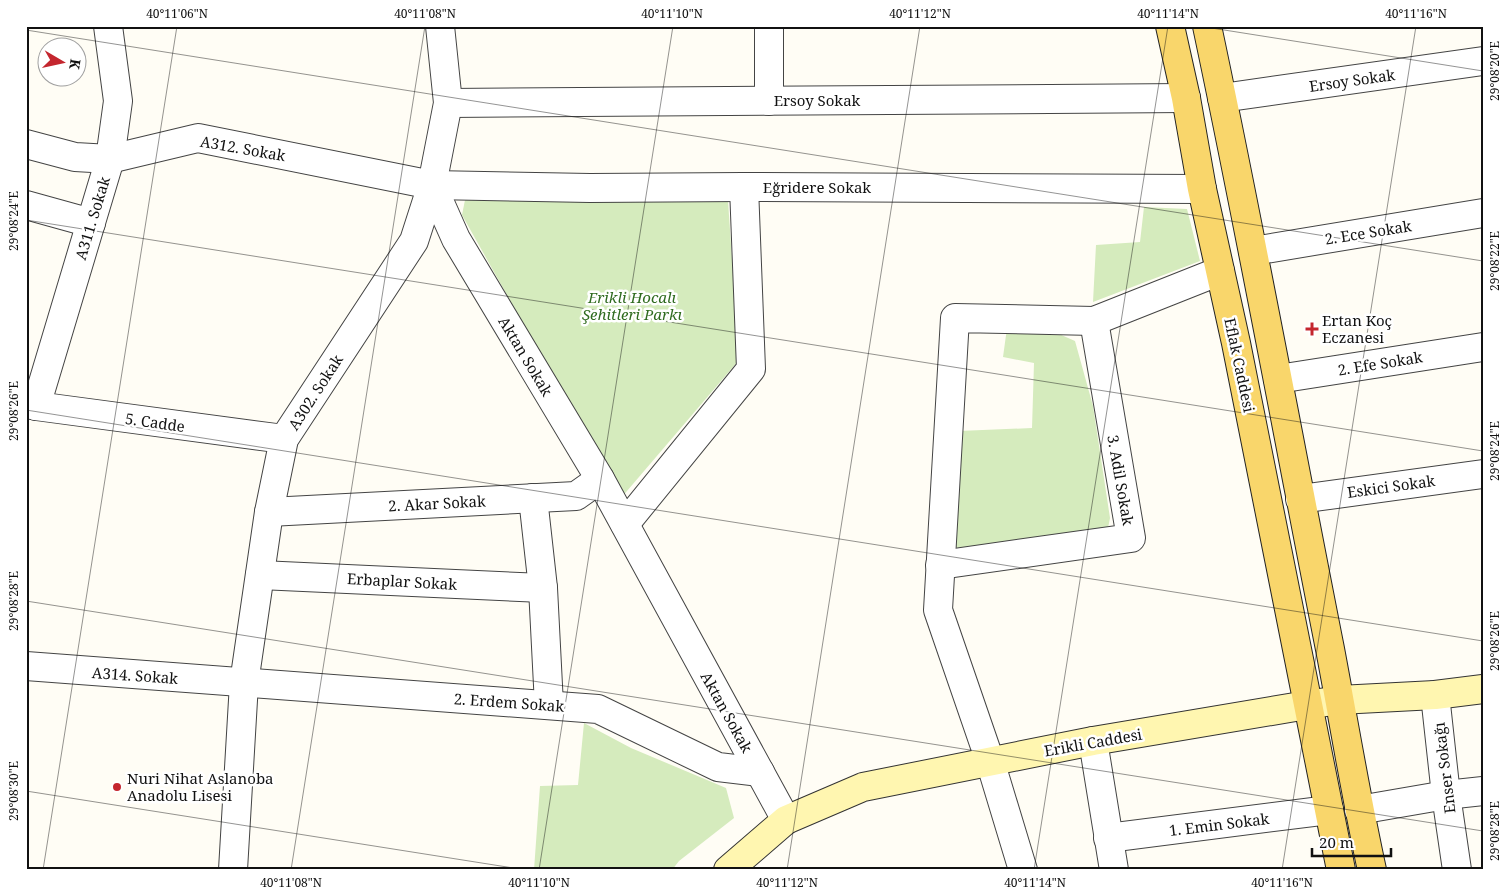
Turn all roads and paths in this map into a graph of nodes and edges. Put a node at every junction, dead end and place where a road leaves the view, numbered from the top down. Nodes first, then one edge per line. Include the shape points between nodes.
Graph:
1 (108, 26) edge
2 (440, 26) edge
3 (770, 26) edge
4 (1170, 26) edge
5 (1207, 26) edge
6 (1483, 61) edge
7 (1186, 98) junction
8 (1222, 98) junction
9 (769, 101) junction
10 (448, 102) junction
11 (26, 144) edge
12 (110, 158) junction
13 (432, 184) junction
14 (744, 187) junction
15 (1202, 189) junction
16 (26, 205) edge
17 (1483, 213) edge
18 (91, 223) junction
19 (1253, 251) junction
20 (1220, 271) junction
21 (1094, 321) junction
22 (1483, 347) edge
23 (1278, 379) junction
24 (31, 404) edge
25 (284, 439) junction
26 (1483, 474) edge
27 (600, 479) junction
28 (533, 498) junction
29 (1300, 498) junction
30 (269, 512) junction
31 (625, 524) junction
32 (940, 565) junction
33 (260, 575) junction
34 (543, 588) junction
35 (26, 666) edge
36 (244, 683) junction
37 (1483, 689) edge
38 (1435, 695) junction
39 (1340, 700) junction
40 (1307, 705) junction
41 (549, 706) junction
42 (1093, 741) junction
43 (990, 761) junction
44 (760, 772) junction
45 (1483, 791) edge
46 (1446, 794) junction
47 (1329, 810) junction
48 (1359, 810) junction
49 (786, 820) junction
50 (1108, 838) junction
51 (233, 870) edge
52 (728, 870) edge
53 (1023, 870) edge
54 (1114, 870) edge
55 (1341, 870) edge
56 (1372, 870) edge
57 (1457, 870) edge

1 - 12 street, A311. Sokak via 118,101
2 - 10 street, A302. Sokak
3 - 9 street
4 - 7 main road, Eflak Caddesi
5 - 8 main road
6 - 8 street, Ersoy Sokak
7 - 9 street, Ersoy Sokak
7 - 15 main road, Eflak Caddesi
8 - 19 main road
9 - 10 street, Ersoy Sokak
10 - 13 street, A302. Sokak
11 - 12 street, A312. Sokak via 75,157
12 - 13 street, A312. Sokak via 198,138
12 - 18 street, A311. Sokak
13 - 14 street, Eğridere Sokak
13 - 25 street, A302. Sokak via 414,240
13 - 27 street, Aktan Sokak via 456,239
14 - 15 street, Eğridere Sokak
14 - 31 street via 751,370
15 - 20 main road, Eflak Caddesi
16 - 18 street
17 - 19 street, 2. Ece Sokak
18 - 24 street, A311. Sokak
19 - 23 main road
20 - 21 street
20 - 40 main road, Eflak Caddesi
21 - 32 street via 955,318
21 - 32 street, 3. Adil Sokak via 1131,538
22 - 23 street, 2. Efe Sokak
23 - 29 main road
24 - 25 street, 5. Cadde
25 - 30 street, A302. Sokak
26 - 29 street, Eskici Sokak
27 - 28 street, 2. Akar Sokak via 576,496
27 - 31 street, Aktan Sokak
28 - 30 street, 2. Akar Sokak
28 - 34 street
29 - 39 main road
30 - 33 street, A302. Sokak
31 - 44 street, Aktan Sokak
32 - 43 street via 938,610
33 - 34 street, Erbaplar Sokak
33 - 36 street, A302. Sokak
34 - 41 street
35 - 36 street, A314. Sokak
36 - 41 street, 2. Erdem Sokak
36 - 51 street, A302. Sokak
37 - 38 main road, Erikli Caddesi
38 - 39 main road, Erikli Caddesi
38 - 46 street, Enser Sokağı
39 - 40 main road, Erikli Caddesi
39 - 48 main road
40 - 42 main road, Erikli Caddesi
40 - 47 main road, Eflak Caddesi
41 - 44 street, 2. Erdem Sokak via 598,709 718,767
42 - 43 main road, Erikli Caddesi
42 - 50 street
43 - 49 main road, Erikli Caddesi via 863,787
43 - 53 street
44 - 49 street, Aktan Sokak
45 - 46 street
46 - 48 street
46 - 57 street, Enser Sokağı
47 - 50 street, 1. Emin Sokak
47 - 55 main road, Eflak Caddesi
48 - 56 main road
49 - 52 main road, Erikli Caddesi
50 - 54 street

